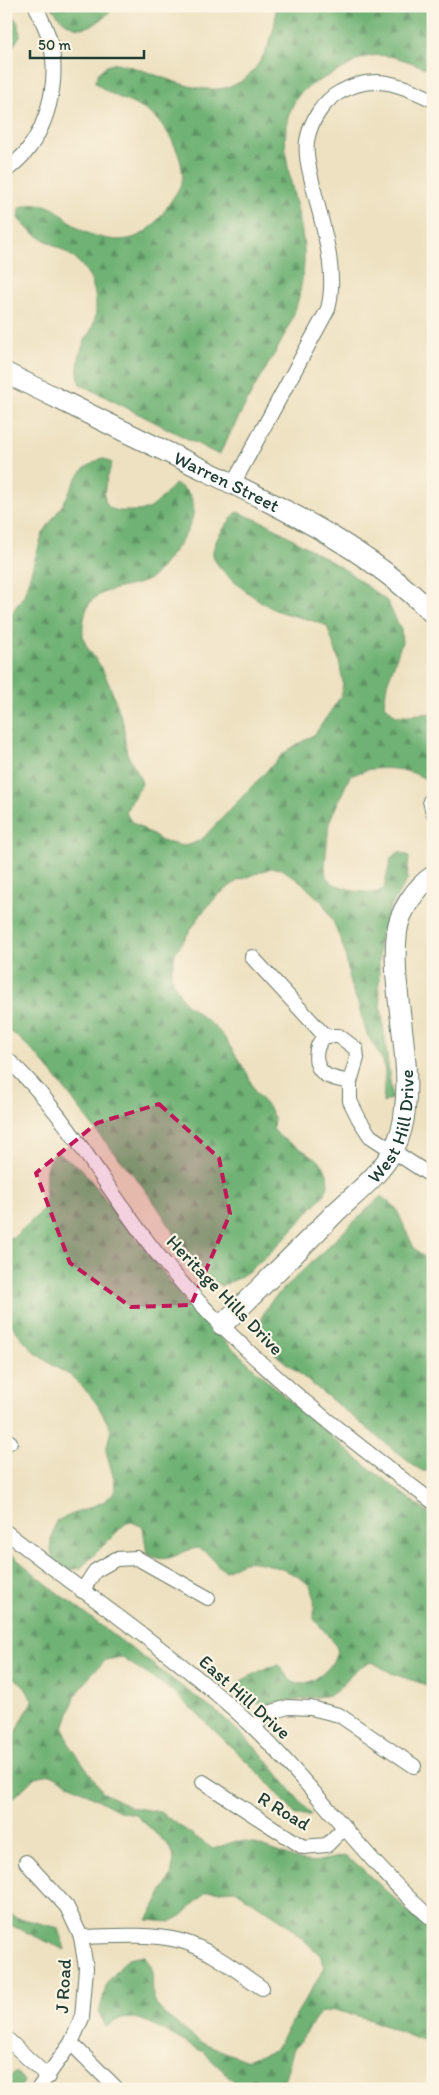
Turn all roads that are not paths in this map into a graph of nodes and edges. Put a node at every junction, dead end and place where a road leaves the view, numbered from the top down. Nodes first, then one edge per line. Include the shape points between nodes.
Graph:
1 (36, 6) edge
2 (433, 100) edge
3 (6, 171) edge
4 (6, 373) edge
5 (233, 484) junction
6 (433, 614) edge
7 (433, 876) edge
8 (252, 956) dead end
9 (325, 1036) junction
10 (6, 1058) edge
11 (350, 1082) junction
12 (393, 1150) junction
13 (433, 1177) edge
14 (222, 1325) junction
15 (433, 1502) edge
16 (6, 1532) edge
17 (82, 1591) junction
18 (208, 1598) dead end
19 (254, 1728) junction
20 (414, 1766) dead end
21 (203, 1782) dead end
22 (345, 1827) junction
23 (26, 1862) dead end
24 (433, 1920) edge
25 (81, 1937) junction
26 (262, 1988) dead end
27 (6, 2038) edge
28 (71, 2043) junction
29 (48, 2077) junction
30 (38, 2089) edge
31 (118, 2089) edge

1 - 3 street via 49,39 53,73 50,100 38,134
2 - 5 street via 404,86 381,81 354,84 331,96 316,115 307,140 307,162 329,260 332,294 328,309
4 - 5 street, Warren Street
5 - 6 street, Warren Street via 294,514 361,554
7 - 12 street, West Hill Drive via 415,894 403,912 397,930 406,1092 401,1131
8 - 9 street
9 - 11 street via 339,1036 356,1049 357,1058
9 - 11 street via 318,1043 315,1055 320,1067 326,1075
10 - 14 street, Heritage Hills Drive via 48,1100 163,1260
11 - 12 street via 350,1101 358,1120 370,1136
12 - 13 street
12 - 14 street, West Hill Drive via 371,1179
14 - 15 street, Heritage Hills Drive via 299,1397
16 - 17 street, East Hill Drive
17 - 18 street via 95,1571 116,1559 137,1558
17 - 19 street, East Hill Drive via 197,1677
19 - 20 street via 266,1714 288,1707 311,1708 339,1715
19 - 22 street, East Hill Drive
21 - 22 street, R Road via 303,1847 327,1845
22 - 24 street, East Hill Drive
23 - 25 street, J Road via 67,1907
25 - 26 street via 129,1936 183,1942 213,1956
25 - 28 street, J Road via 86,1968 82,2018
27 - 29 street
28 - 29 street, J Road
28 - 31 street
29 - 30 street, J Road

